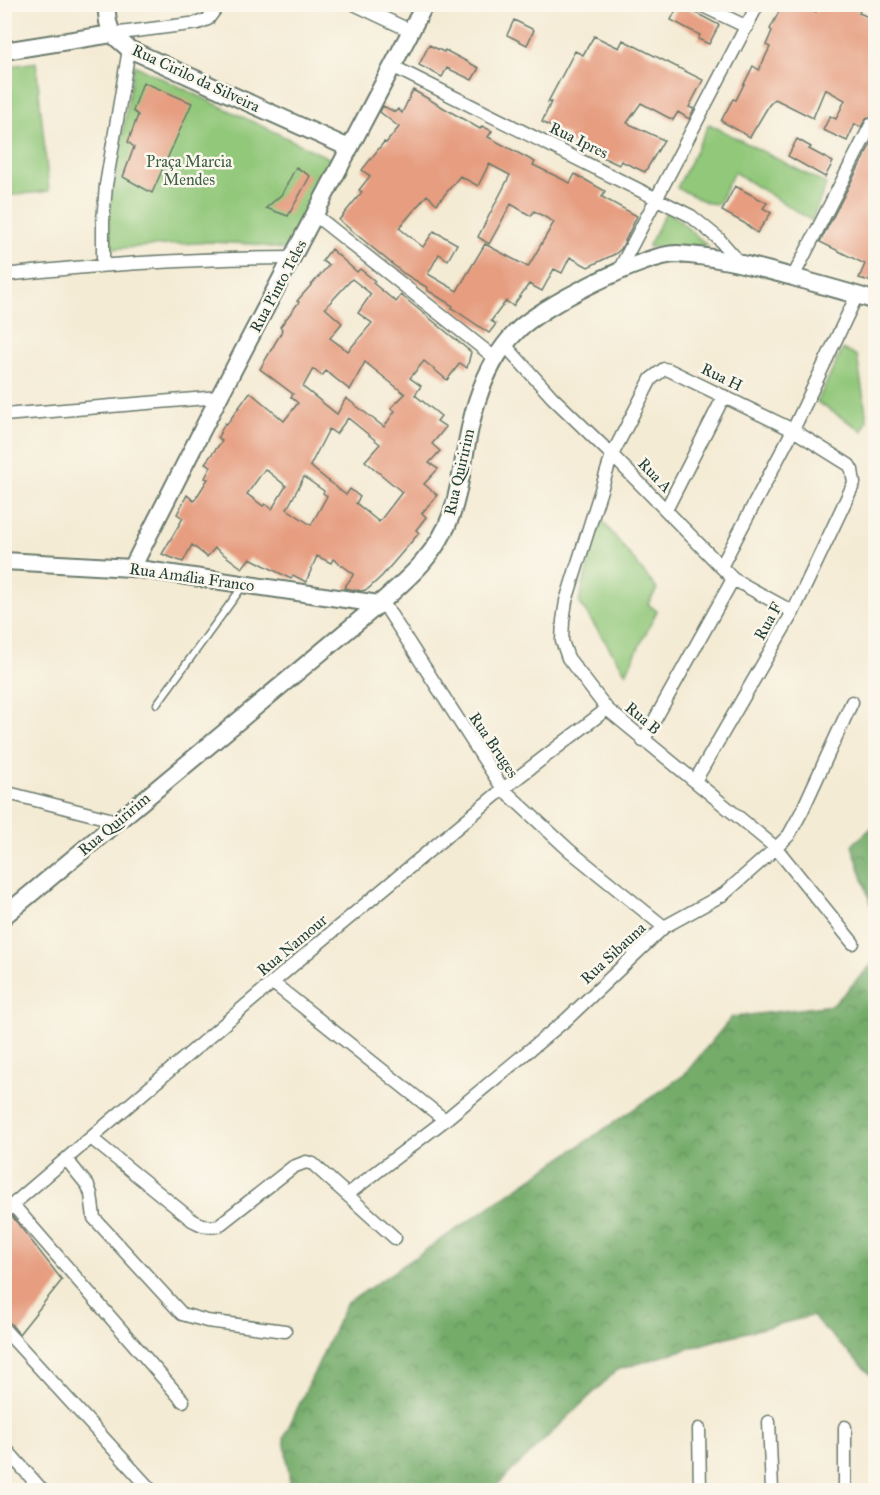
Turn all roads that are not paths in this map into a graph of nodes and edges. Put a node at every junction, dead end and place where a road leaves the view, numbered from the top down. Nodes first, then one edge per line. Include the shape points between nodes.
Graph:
1 (106, 4) edge
2 (219, 4) edge
3 (354, 4) edge
4 (425, 4) edge
5 (699, 4) edge
6 (758, 4) edge
7 (747, 27) junction
8 (411, 31) junction
9 (112, 34) junction
10 (129, 49) junction
11 (4, 51) edge
12 (392, 66) junction
13 (871, 125) dead end
14 (350, 148) junction
15 (658, 198) junction
16 (315, 215) junction
17 (293, 258) junction
18 (740, 262) junction
19 (103, 264) junction
20 (618, 272) junction
21 (4, 275) edge
22 (793, 277) junction
23 (857, 295) junction
24 (876, 301) edge
25 (500, 351) junction
26 (724, 396) junction
27 (219, 397) junction
28 (4, 416) edge
29 (793, 430) junction
30 (612, 455) junction
31 (852, 470) joint
32 (666, 510) junction
33 (4, 561) edge
34 (721, 567) junction
35 (132, 568) junction
36 (733, 579) junction
37 (244, 584) junction
38 (379, 604) junction
39 (793, 612) junction
40 (852, 702) dead end
41 (157, 704) dead end
42 (607, 709) junction
43 (643, 741) junction
44 (696, 781) junction
45 (503, 789) junction
46 (4, 792) edge
47 (117, 821) junction
48 (776, 848) junction
49 (4, 916) edge
50 (664, 927) junction
51 (854, 943) dead end
52 (273, 983) junction
53 (445, 1120) junction
54 (92, 1137) junction
55 (67, 1160) junction
56 (348, 1194) junction
57 (9, 1208) edge
58 (395, 1238) dead end
59 (4, 1329) edge
60 (285, 1331) dead end
61 (183, 1401) dead end
62 (769, 1422) dead end
63 (845, 1427) dead end
64 (699, 1429) dead end
65 (4, 1448) edge
66 (42, 1491) edge
67 (151, 1491) edge
68 (700, 1491) edge
69 (772, 1491) edge
70 (845, 1491) edge

1 - 9 street
2 - 9 street via 208,19 198,23
3 - 8 street
4 - 8 street, Rua Pinto Teles
5 - 7 street
6 - 7 street
7 - 15 street
8 - 12 street, Rua Pinto Teles
9 - 10 street, Rua Cirilo da Silveira
9 - 11 street
10 - 14 street, Rua Cirilo da Silveira
10 - 19 street via 106,185
12 - 14 street, Rua Pinto Teles
12 - 15 street, Rua Ipres
13 - 22 street
14 - 16 street, Rua Pinto Teles
15 - 18 street, Rua Ipres via 700,222
15 - 20 street
16 - 17 street, Rua Pinto Teles
16 - 25 street, Rua A
17 - 19 street
17 - 27 street, Rua Pinto Teles
18 - 20 street, Rua Quiririm via 675,254
18 - 22 street, Rua Quiririm
19 - 21 street
20 - 25 street, Rua Quiririm via 530,318
22 - 23 street, Rua Quiririm
23 - 24 street, Rua Quiririm
23 - 29 street
25 - 30 street, Rua A
25 - 38 street, Rua Quiririm via 477,399 452,514 422,564
26 - 29 street, Rua H
26 - 30 street, Rua H via 669,370 657,372
26 - 32 street
27 - 28 street
27 - 35 street, Rua Pinto Teles
29 - 31 street, Rua H
29 - 34 street
30 - 32 street, Rua A
30 - 42 street, Rua B via 570,590 562,641 568,658
31 - 39 street, Rua F via 854,483
32 - 34 street, Rua A
33 - 35 street, Rua Amália Franco
34 - 36 street, Rua A
35 - 37 street, Rua Amália Franco
36 - 39 street, Rua A
36 - 43 street
37 - 38 street, Rua Amália Franco
37 - 41 lane
38 - 45 street, Rua Bruges via 387,609
38 - 47 street, Rua Quiririm
39 - 44 street, Rua F
40 - 48 street, Rua Sibauna via 802,811 789,835
42 - 43 street, Rua B
42 - 45 street, Rua Namour
43 - 44 street, Rua B
44 - 48 street, Rua B
45 - 50 street, Rua Bruges via 576,857
45 - 52 street, Rua Namour
46 - 47 street
47 - 49 street, Rua Quiririm
48 - 50 street, Rua Sibauna via 724,894
48 - 51 street, Rua B
50 - 53 street, Rua Sibauna via 567,1019
52 - 53 street
52 - 54 street, Rua Namour
53 - 56 street, Rua Sibauna
54 - 55 street, Rua Namour
54 - 56 street via 192,1220 211,1227 218,1226 293,1167 306,1162
55 - 57 street, Rua Namour
55 - 60 street via 88,1186 94,1218 182,1314
56 - 58 street
57 - 61 street
59 - 67 street
62 - 69 street
63 - 70 street
64 - 68 street
65 - 66 street

